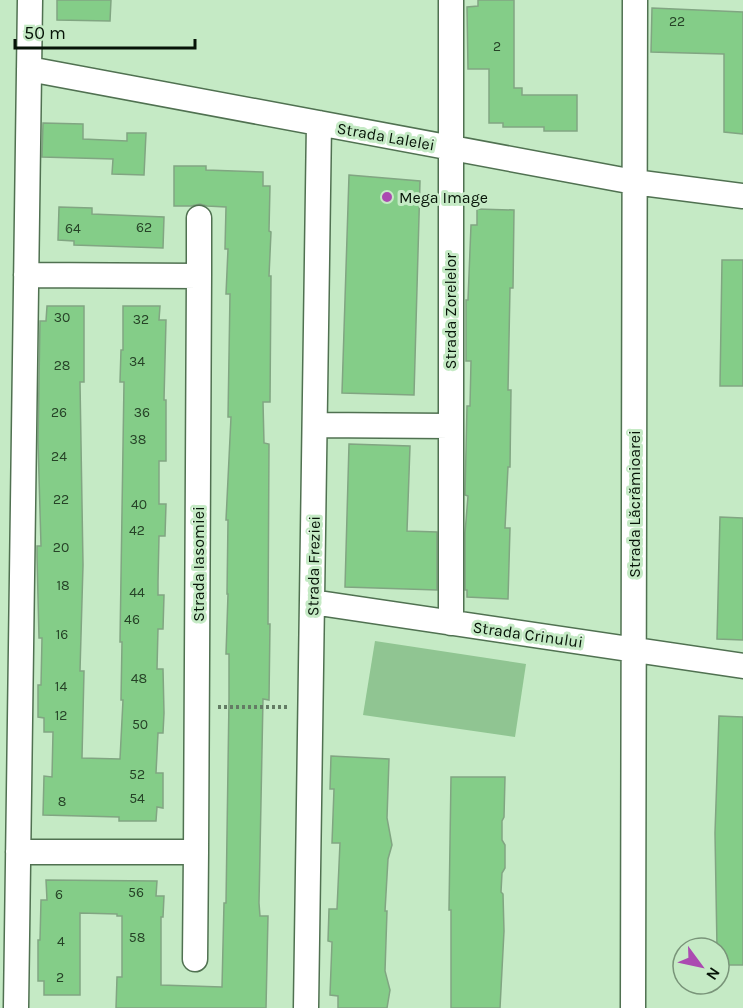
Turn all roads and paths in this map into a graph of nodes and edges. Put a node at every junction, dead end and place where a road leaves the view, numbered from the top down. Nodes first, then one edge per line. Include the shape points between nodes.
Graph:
1 (30, 0) edge
2 (451, 0) edge
3 (635, 0) edge
4 (29, 69) junction
5 (319, 123) junction
6 (450, 147) junction
7 (634, 182) junction
8 (743, 196) edge
9 (199, 218) dead end
10 (26, 275) junction
11 (199, 276) junction
12 (315, 424) junction
13 (450, 426) junction
14 (312, 602) junction
15 (451, 623) junction
16 (634, 650) junction
17 (743, 666) edge
18 (197, 700) junction
19 (310, 708) junction
20 (18, 852) junction
21 (196, 852) junction
22 (195, 958) dead end
23 (16, 1008) edge
24 (306, 1008) edge
25 (633, 1008) edge

1 - 4 street
2 - 6 street, Strada Zorelelor
3 - 7 street, Strada Lăcrămioarei
4 - 5 street, Strada Lalelei
4 - 10 street
5 - 6 street, Strada Lalelei
5 - 12 street, Strada Freziei
6 - 7 street, Strada Lalelei
6 - 13 street, Strada Zorelelor
7 - 8 street, Strada Lalelei
7 - 16 street, Strada Lăcrămioarei
9 - 11 street, Strada Iasomiei
10 - 11 street
10 - 20 street
11 - 18 street, Strada Iasomiei
12 - 13 street
12 - 14 street, Strada Freziei
13 - 15 street, Strada Zorelelor
14 - 15 street, Strada Crinului
14 - 19 street, Strada Freziei
15 - 16 street, Strada Crinului
16 - 17 street, Strada Crinului
16 - 25 street, Strada Lăcrămioarei
18 - 19 path via 216,700 216,706
18 - 21 street, Strada Iasomiei
19 - 24 street, Strada Freziei
20 - 21 street
20 - 23 street
21 - 22 street, Strada Iasomiei

